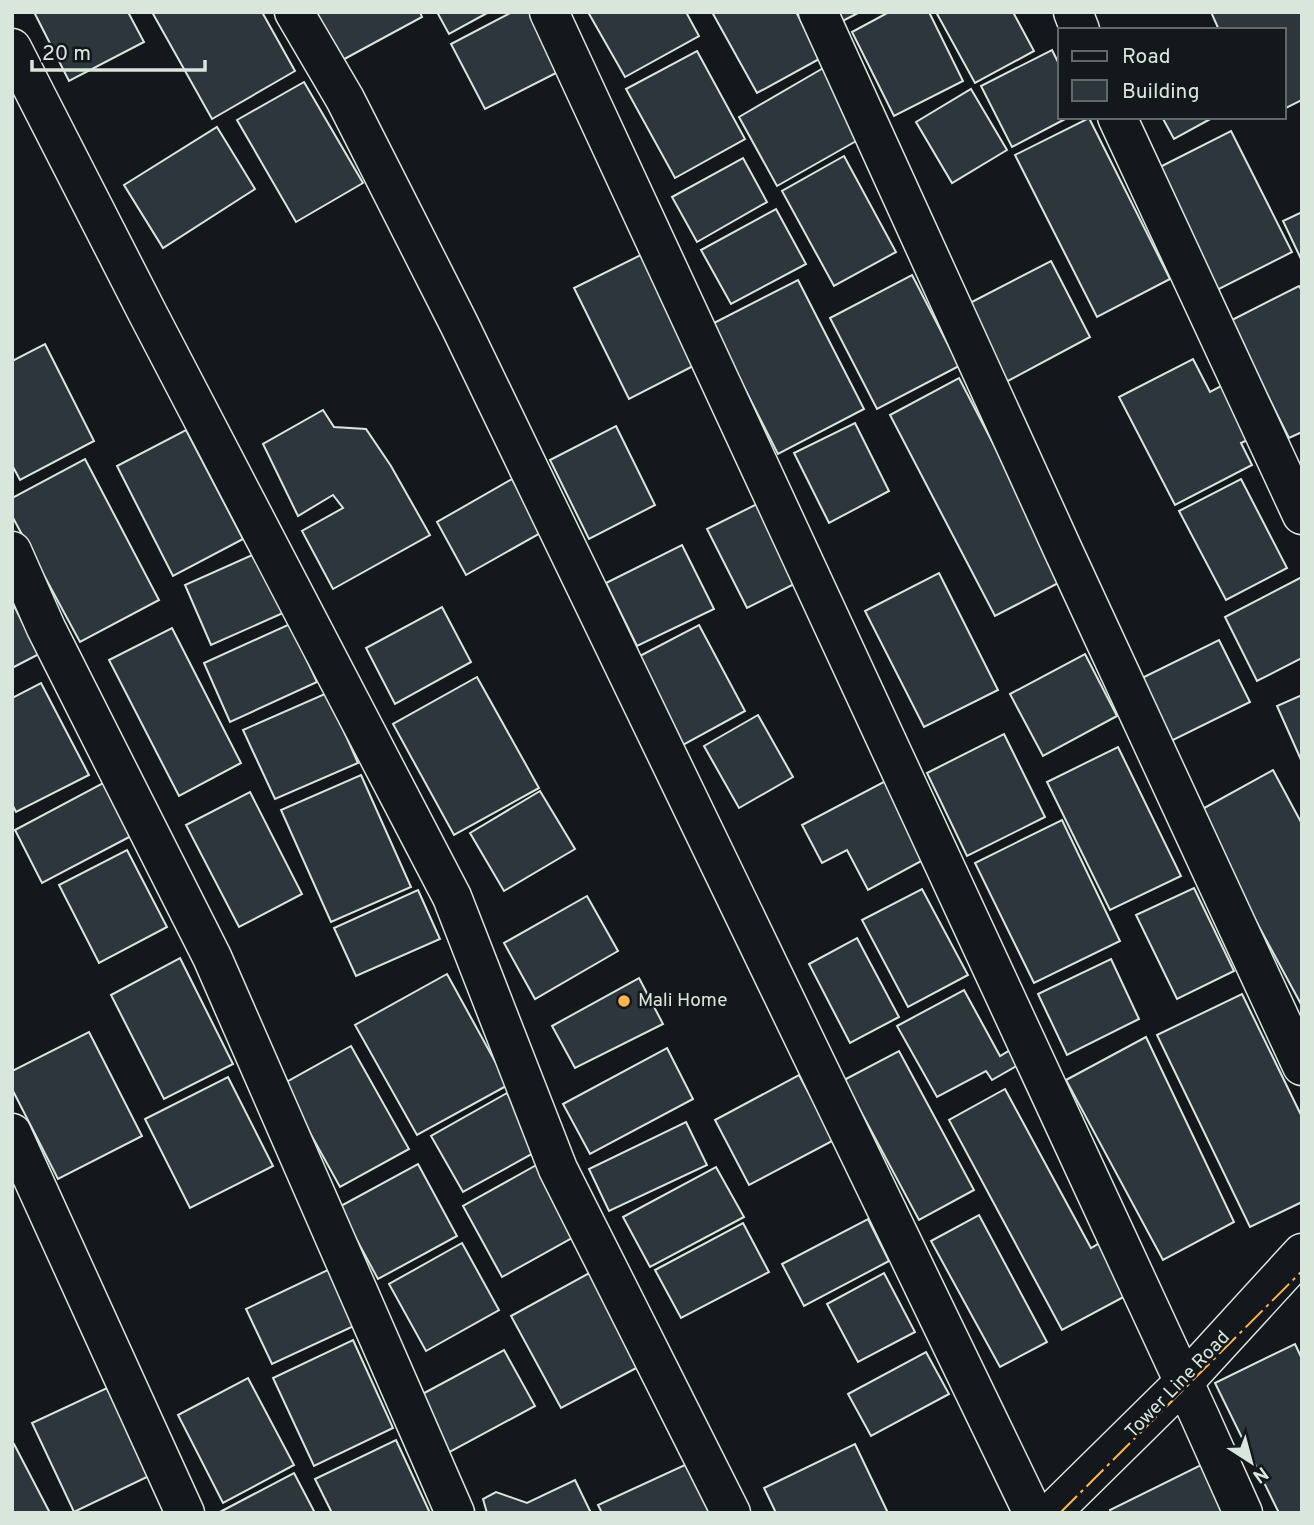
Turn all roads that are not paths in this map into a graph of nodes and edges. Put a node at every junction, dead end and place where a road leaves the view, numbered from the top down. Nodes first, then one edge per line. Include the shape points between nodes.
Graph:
1 (294, 12) edge
2 (549, 12) edge
3 (818, 12) edge
4 (12, 48) edge
5 (1118, 119) edge
6 (1302, 515) edge
7 (12, 551) edge
8 (1302, 1066) edge
9 (12, 1133) edge
10 (1302, 1253) edge
11 (1184, 1382) junction
12 (185, 1513) edge
13 (455, 1513) edge
14 (731, 1513) edge
15 (1033, 1513) edge
16 (1051, 1513) edge
17 (1243, 1513) edge

1 - 15 street via 345,99 459,324
2 - 11 street
3 - 8 street
4 - 14 street via 452,897 558,1169
5 - 6 street
7 - 13 street via 46,628 212,957
9 - 12 street
10 - 11 street, Tower Line Road
11 - 16 street, Tower Line Road
11 - 17 street

